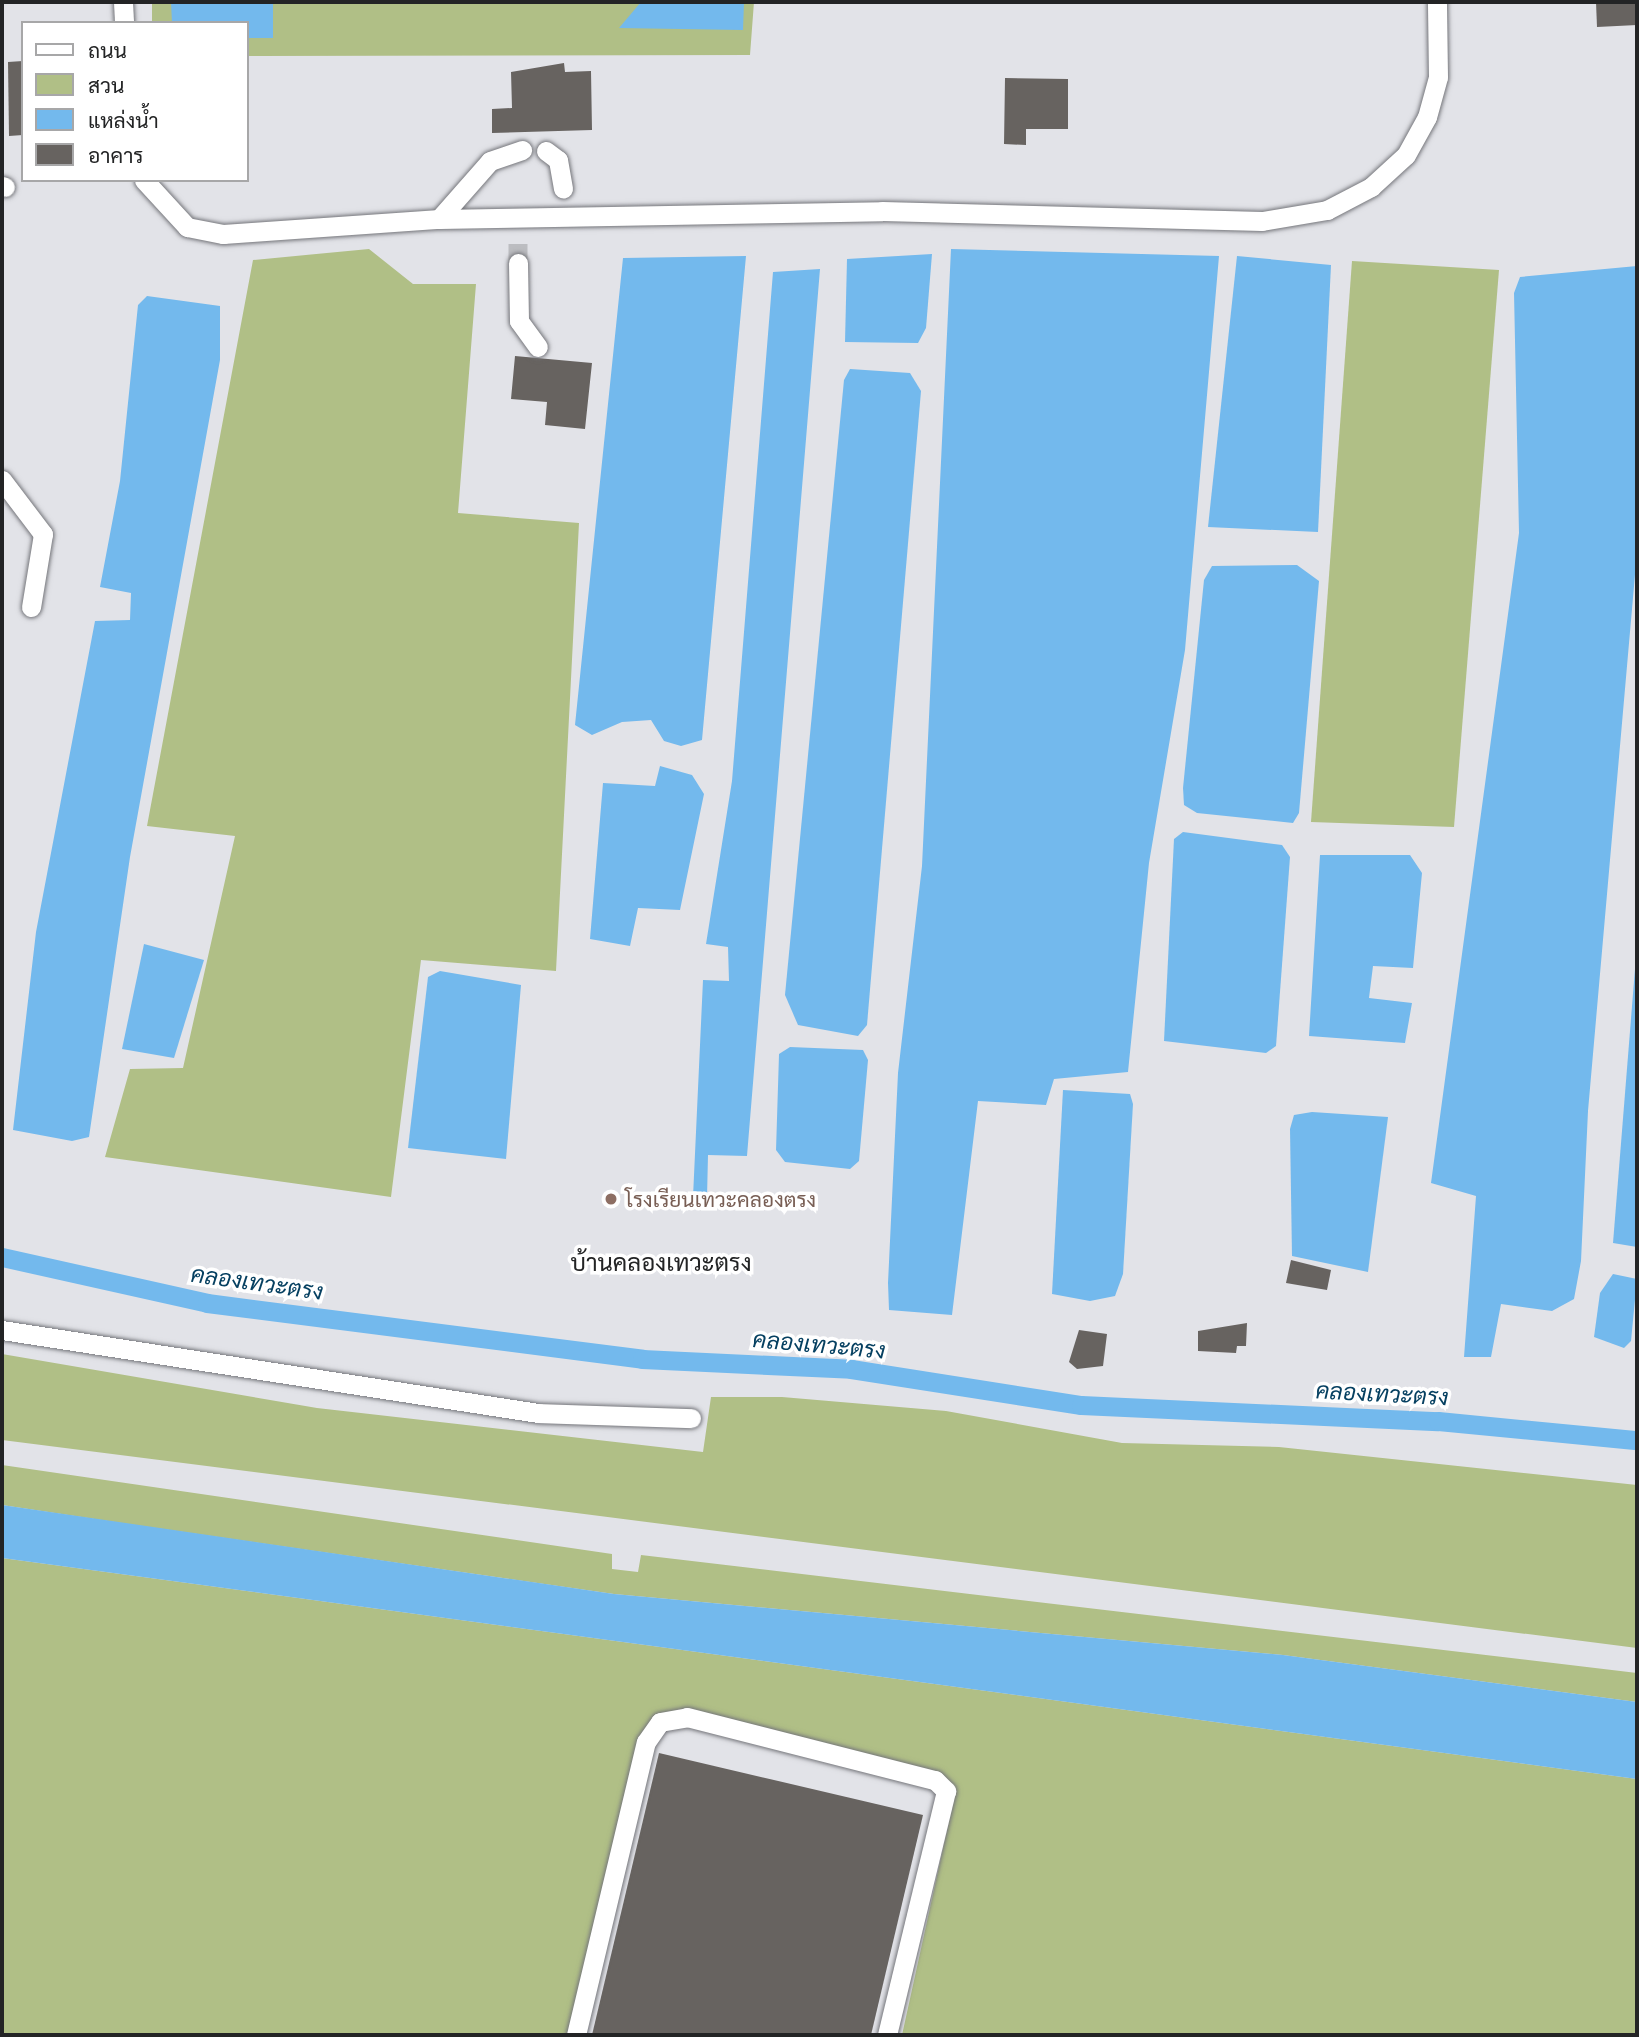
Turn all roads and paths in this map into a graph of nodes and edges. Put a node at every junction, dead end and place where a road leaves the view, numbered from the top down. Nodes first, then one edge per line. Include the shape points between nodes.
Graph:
1 (123, 2) edge
2 (1437, 2) edge
3 (124, 21) edge
4 (522, 150) dead end
5 (546, 151) dead end
6 (146, 182) edge
7 (563, 190) dead end
8 (439, 219) junction
9 (518, 262) tunnel mouth
10 (538, 347) dead end
11 (5, 493) edge
12 (32, 607) dead end
13 (2, 1330) edge
14 (691, 1418) dead end
15 (576, 2035) edge
16 (887, 2035) edge

1 - 3 street
2 - 8 street via 1438,77 1427,117 1406,155 1371,187 1327,210 1262,221 882,211 518,228
4 - 8 street via 490,161
5 - 7 street via 558,160
6 - 8 street via 187,227 223,234
9 - 10 street via 519,321
11 - 12 street via 43,534
13 - 14 street via 511,1409
15 - 16 street via 646,1742 660,1722 687,1717 935,1780 946,1791

